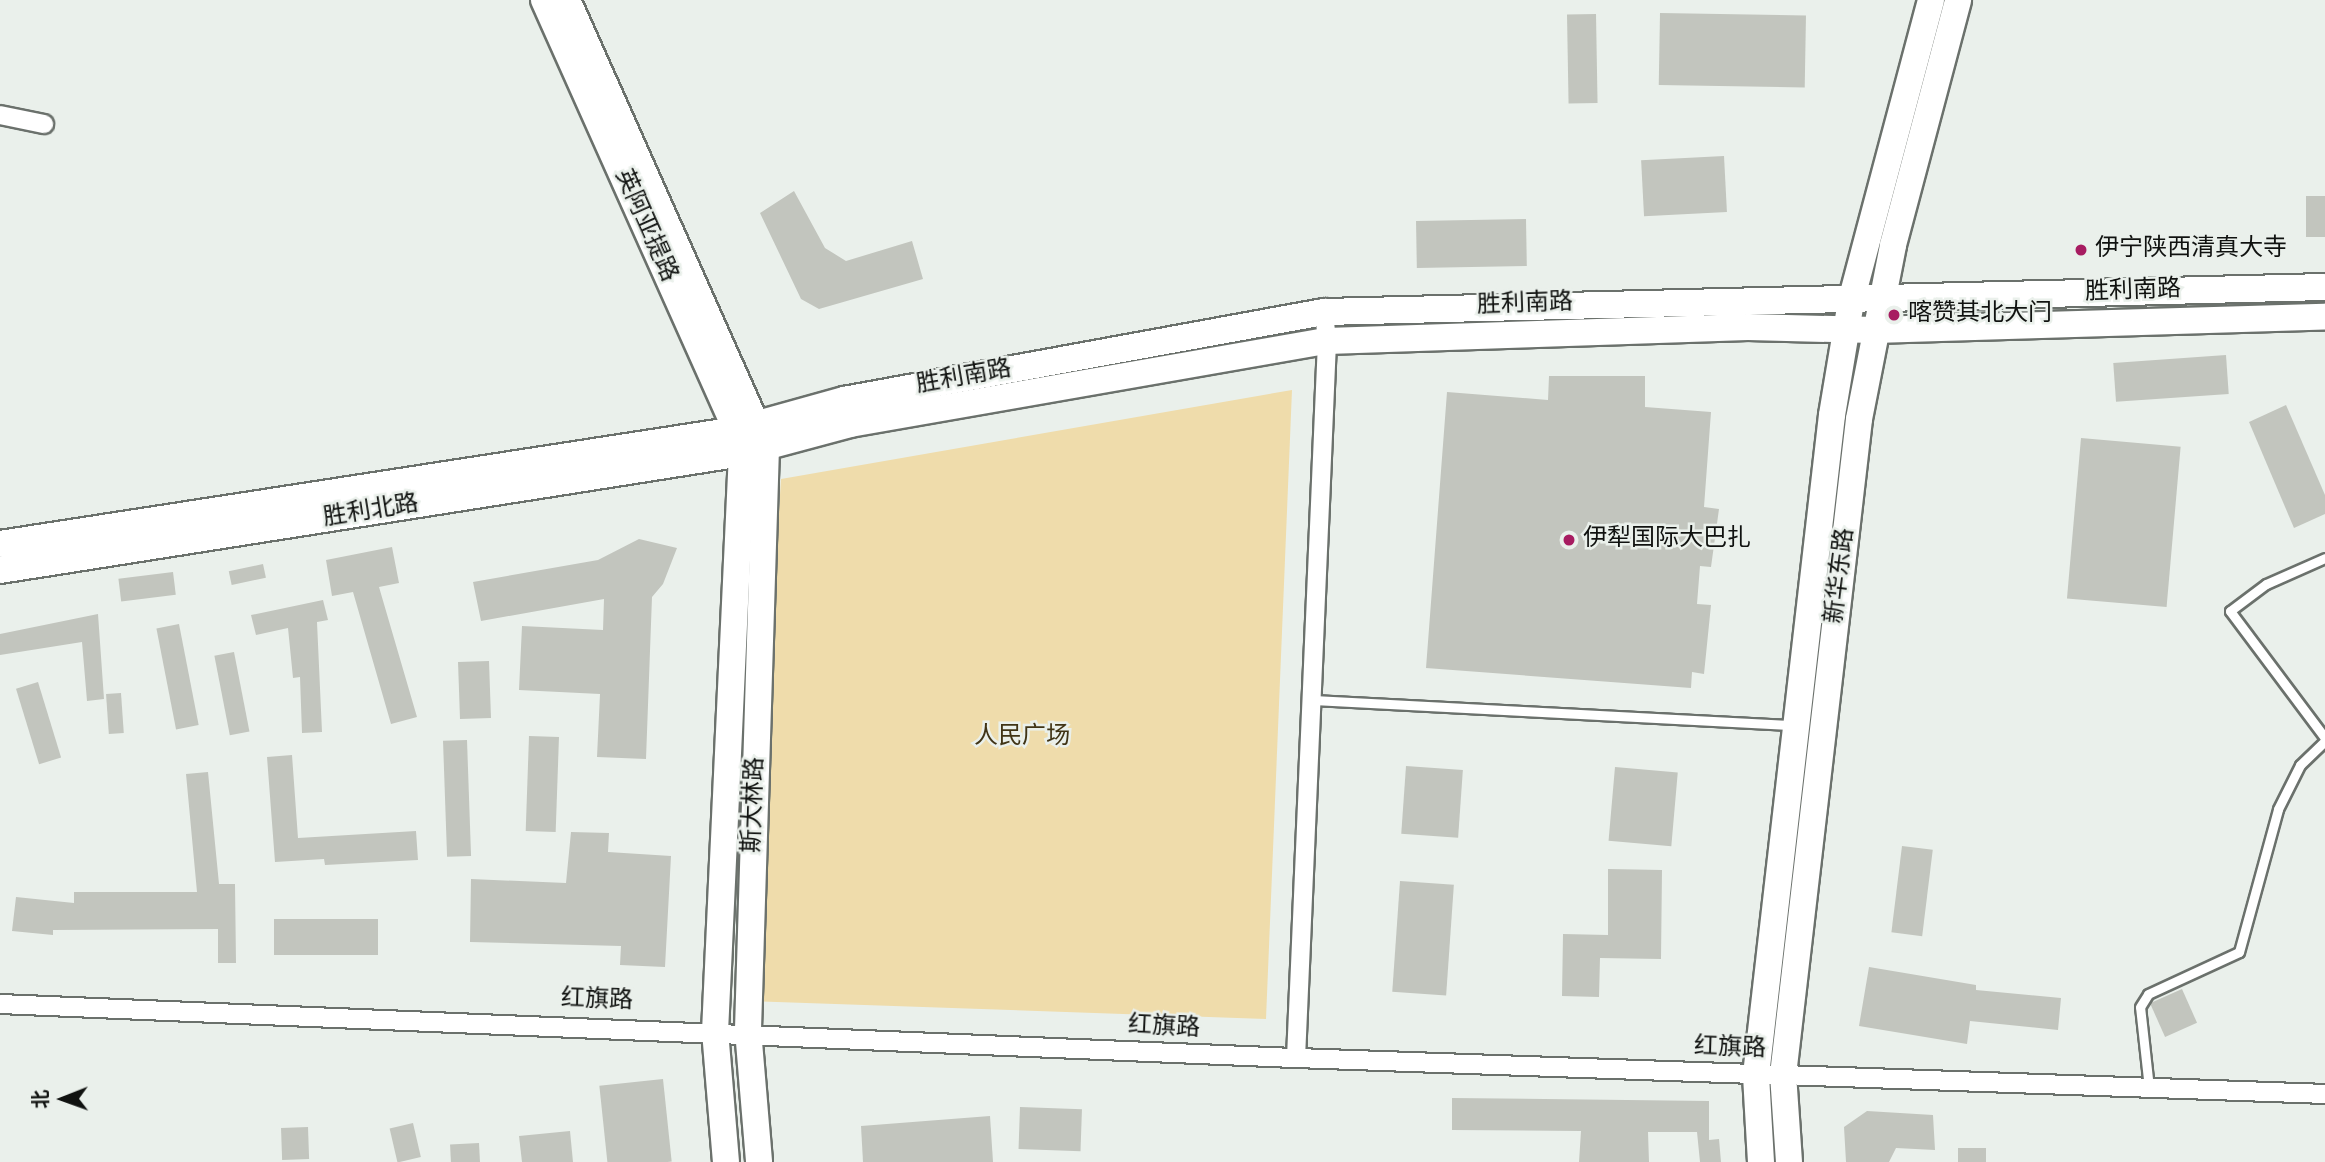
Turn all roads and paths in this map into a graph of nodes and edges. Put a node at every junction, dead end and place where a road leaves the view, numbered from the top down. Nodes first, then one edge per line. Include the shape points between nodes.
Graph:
1 (544, 0) edge
2 (567, 0) edge
3 (1931, 0) edge
4 (1958, 0) edge
5 (0, 115) edge
6 (44, 124) dead end
7 (2325, 287) edge
8 (1881, 299) junction
9 (1851, 301) junction
10 (1324, 312) junction
11 (2325, 317) edge
12 (1847, 330) junction
13 (1874, 330) junction
14 (1327, 341) junction
15 (751, 439) junction
16 (0, 544) edge
17 (2325, 558) edge
18 (0, 570) edge
19 (1313, 700) junction
20 (1797, 726) junction
21 (2325, 740) edge
22 (0, 1004) edge
23 (715, 1031) junction
24 (748, 1033) junction
25 (1296, 1058) junction
26 (1756, 1075) junction
27 (1783, 1075) junction
28 (2149, 1088) junction
29 (2325, 1094) edge
30 (726, 1162) edge
31 (759, 1162) edge
32 (1761, 1162) edge
33 (1789, 1162) edge

1 - 15 main road, 英阿亚提路
2 - 15 main road, 英阿亚提路
3 - 9 main road, 新华东路
4 - 8 main road, 新华东路
5 - 6 street
7 - 8 main road, 胜利南路
8 - 9 main road, 胜利南路
8 - 13 main road, 新华东路
9 - 10 main road, 胜利南路 via 1748,298
9 - 12 main road, 新华东路
10 - 14 street
10 - 15 main road, 胜利南路 via 844,400
11 - 13 main road, 胜利南路
12 - 13 main road, 胜利南路
12 - 14 main road, 胜利南路 via 1748,327
12 - 20 main road, 新华东路
13 - 27 main road, 新华东路 via 1859,419
14 - 15 main road, 胜利南路
14 - 19 street
15 - 16 main road, 胜利北路
15 - 18 main road, 胜利北路
15 - 23 main road, 斯大林路
15 - 24 main road, 斯大林路
17 - 21 lane via 2266,584 2230,611
19 - 20 lane
19 - 25 street
20 - 26 main road, 新华东路
21 - 28 lane via 2300,765 2278,809 2239,952 2148,994 2140,1007
22 - 23 street, 红旗路
23 - 24 street, 红旗路
23 - 30 main road, 斯大林路
24 - 25 street, 红旗路
24 - 31 main road, 斯大林路
25 - 26 street, 红旗路
26 - 27 street, 红旗路
26 - 32 main road, 新华东路
27 - 28 street, 红旗路
27 - 33 main road, 新华东路
28 - 29 street, 红旗路

